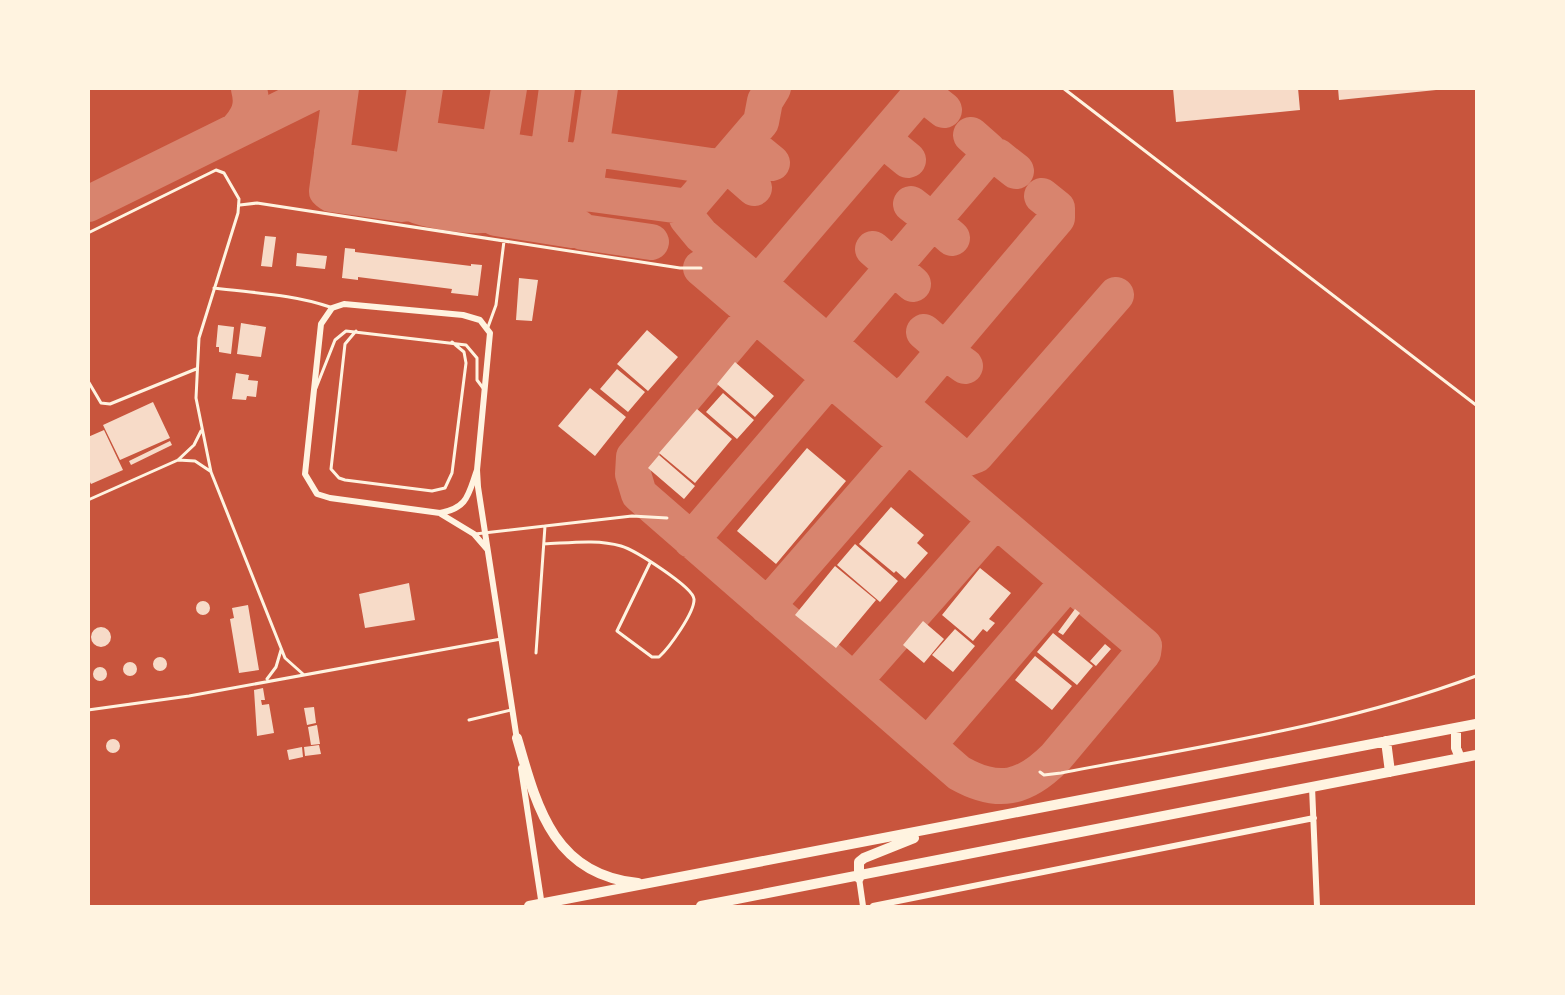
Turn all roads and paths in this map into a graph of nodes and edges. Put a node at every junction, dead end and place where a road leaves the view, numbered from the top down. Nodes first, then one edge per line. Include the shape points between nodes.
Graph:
1 (1063, 88) edge
2 (240, 205) junction
3 (88, 233) edge
4 (504, 241) junction
5 (701, 268) dead end
6 (214, 288) junction
7 (332, 308) junction
8 (488, 327) junction
9 (356, 331) junction
10 (452, 342) junction
11 (196, 369) junction
12 (88, 381) edge
13 (486, 392) junction
14 (314, 393) junction
15 (1476, 405) edge
16 (201, 431) junction
17 (178, 460) junction
18 (477, 470) junction
19 (211, 472) junction
20 (88, 500) edge
21 (440, 513) junction
22 (667, 518) dead end
23 (545, 526) junction
24 (484, 531) junction
25 (474, 534) junction
26 (544, 544) junction
27 (487, 549) junction
28 (650, 563) junction
29 (501, 639) junction
30 (281, 650) junction
31 (537, 653) dead end
32 (303, 674) junction
33 (1476, 676) edge
34 (266, 680) junction
35 (88, 710) edge
36 (512, 710) junction
37 (469, 720) dead end
38 (1476, 724) edge
39 (1456, 728) junction
40 (517, 738) junction
41 (1386, 741) junction
42 (1476, 755) edge
43 (1460, 758) junction
44 (1040, 772) dead end
45 (1390, 772) junction
46 (1312, 787) junction
47 (1314, 818) junction
48 (928, 831) junction
49 (859, 878) junction
50 (663, 883) junction
51 (541, 905) edge
52 (529, 906) edge
53 (702, 906) edge
54 (863, 906) edge
55 (873, 906) edge
56 (1317, 906) edge

1 - 15 lane
2 - 3 lane via 226,177 216,171
2 - 4 lane via 257,203
2 - 6 lane
4 - 5 lane
4 - 8 lane via 496,305
6 - 7 lane via 303,299
6 - 11 lane via 199,338
7 - 8 street via 344,304 463,315
7 - 14 street via 321,324
8 - 13 street via 492,339
9 - 10 lane
9 - 10 lane via 345,344 331,469 345,480 418,489 439,490 451,479 466,363 464,352
9 - 14 lane via 346,331 337,337
10 - 13 lane via 466,345 475,353 477,380
11 - 12 lane via 110,404 101,403
11 - 16 lane
13 - 18 street
14 - 21 street via 305,474 317,494
16 - 17 lane via 194,445
16 - 19 lane
17 - 19 lane via 195,461
17 - 20 lane
18 - 21 street via 464,503
18 - 24 street
19 - 30 lane
21 - 25 street
22 - 23 lane via 632,516
23 - 24 lane
23 - 26 lane
24 - 25 lane
24 - 27 street
25 - 27 street
26 - 28 lane via 610,544
26 - 31 lane
27 - 29 street
28 - 28 lane via 691,591 694,600 684,623 659,657 652,657 617,631
29 - 32 lane
29 - 36 street
30 - 32 lane
30 - 34 lane via 276,667
32 - 34 lane
33 - 44 lane via 1340,720 1061,773
34 - 35 lane
36 - 37 lane
36 - 40 street
38 - 39 main road
39 - 41 main road
39 - 43 main road
40 - 50 main road via 536,801 564,848 582,864 613,879
40 - 51 street
41 - 45 main road
41 - 48 main road
42 - 43 main road
43 - 45 main road
45 - 46 main road
46 - 47 street
46 - 49 main road
47 - 55 street
47 - 56 street
48 - 49 main road via 864,858 859,862
48 - 50 main road
49 - 53 main road
49 - 54 street
50 - 51 main road
51 - 52 main road

